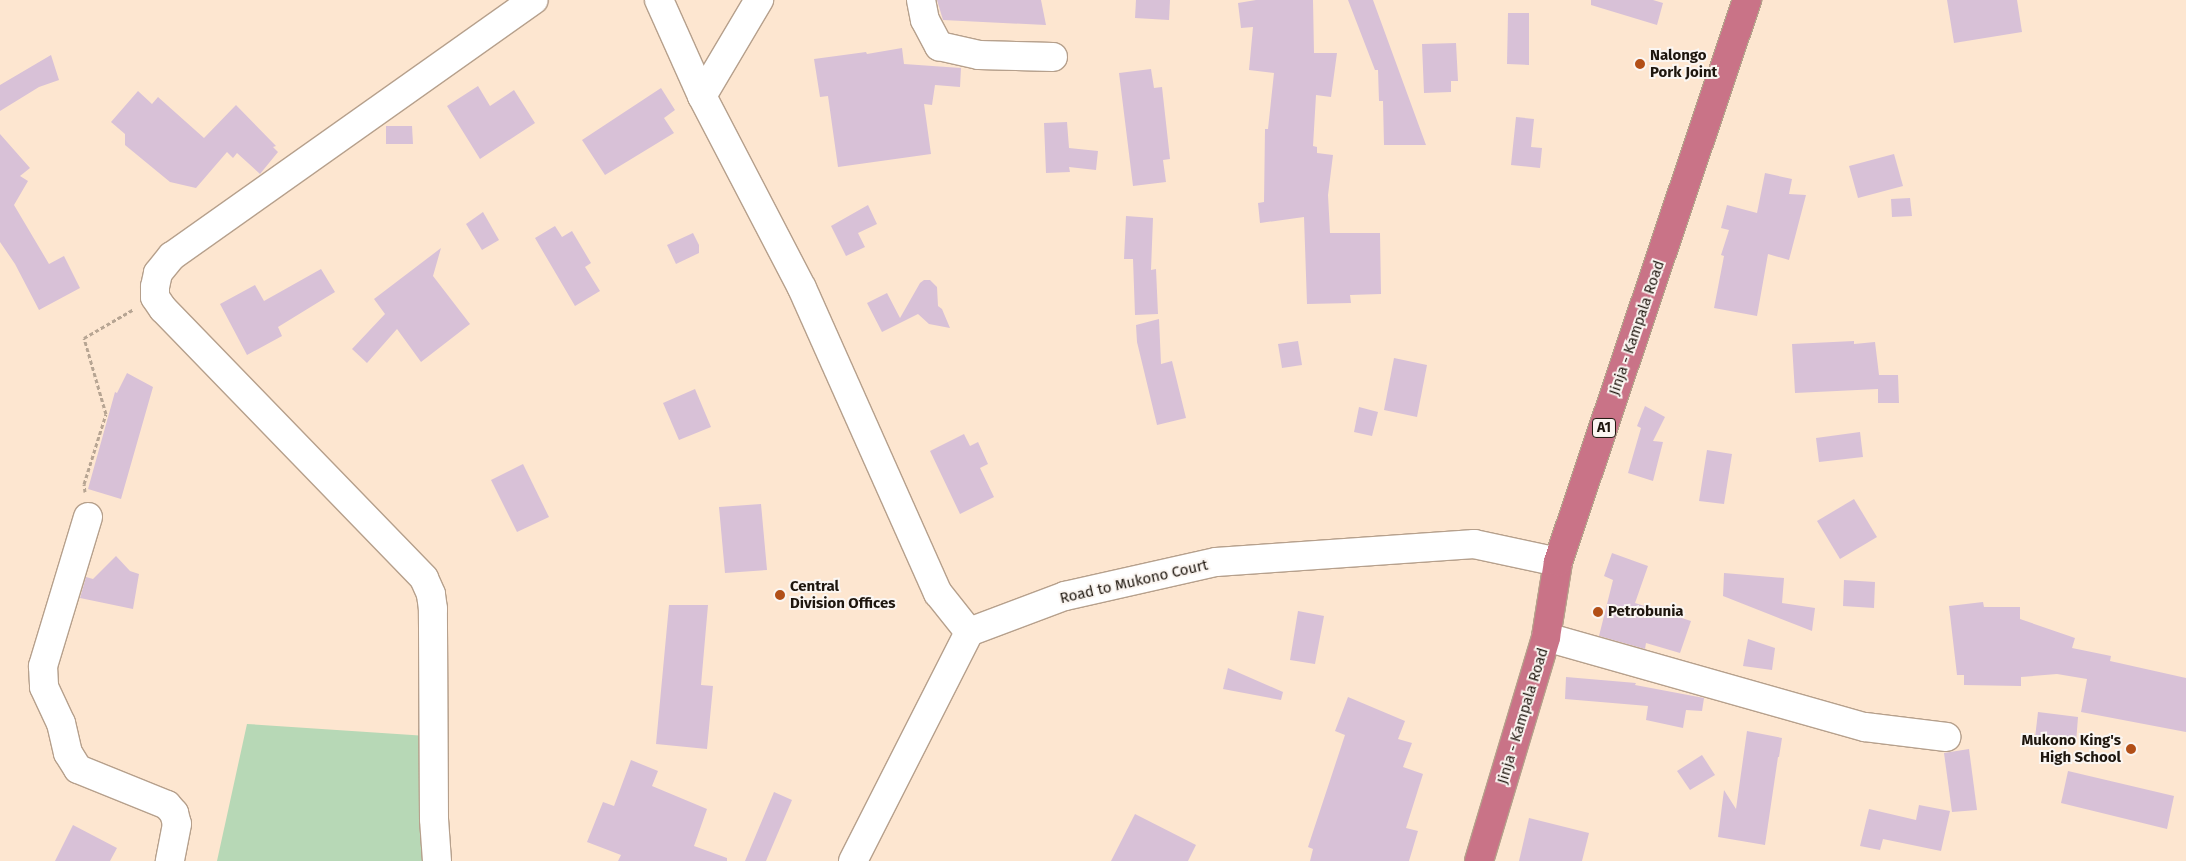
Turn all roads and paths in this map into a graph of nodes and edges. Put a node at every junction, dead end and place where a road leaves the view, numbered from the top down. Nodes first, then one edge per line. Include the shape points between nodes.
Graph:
1 (533, 0) edge
2 (658, 0) edge
3 (759, 0) edge
4 (921, 0) edge
5 (1747, 0) edge
6 (1053, 58) dead end
7 (702, 96) junction
8 (155, 297) junction
9 (88, 518) joint
10 (1558, 562) junction
11 (969, 632) junction
12 (1546, 637) junction
13 (1946, 737) dead end
14 (170, 861) edge
15 (437, 861) edge
16 (853, 861) edge
17 (1479, 861) edge

1 - 8 street via 172,256 158,272
2 - 7 street
3 - 7 street
4 - 6 street via 925,20 939,46 979,55
5 - 10 highway, Jinja - Kampala Road / A1
7 - 11 street via 802,288 938,593
8 - 9 path via 84,338 106,414 84,484
8 - 15 street via 163,310 424,578 433,609
9 - 14 street via 43,666 44,686 61,723 68,753 78,769 167,805 174,813 177,824
10 - 11 street, Road to Mukono Court via 1474,544 1216,562 1064,596
10 - 12 highway, Jinja - Kampala Road / A1
11 - 16 street
12 - 13 street via 1865,727
12 - 17 highway, Jinja - Kampala Road / A1

